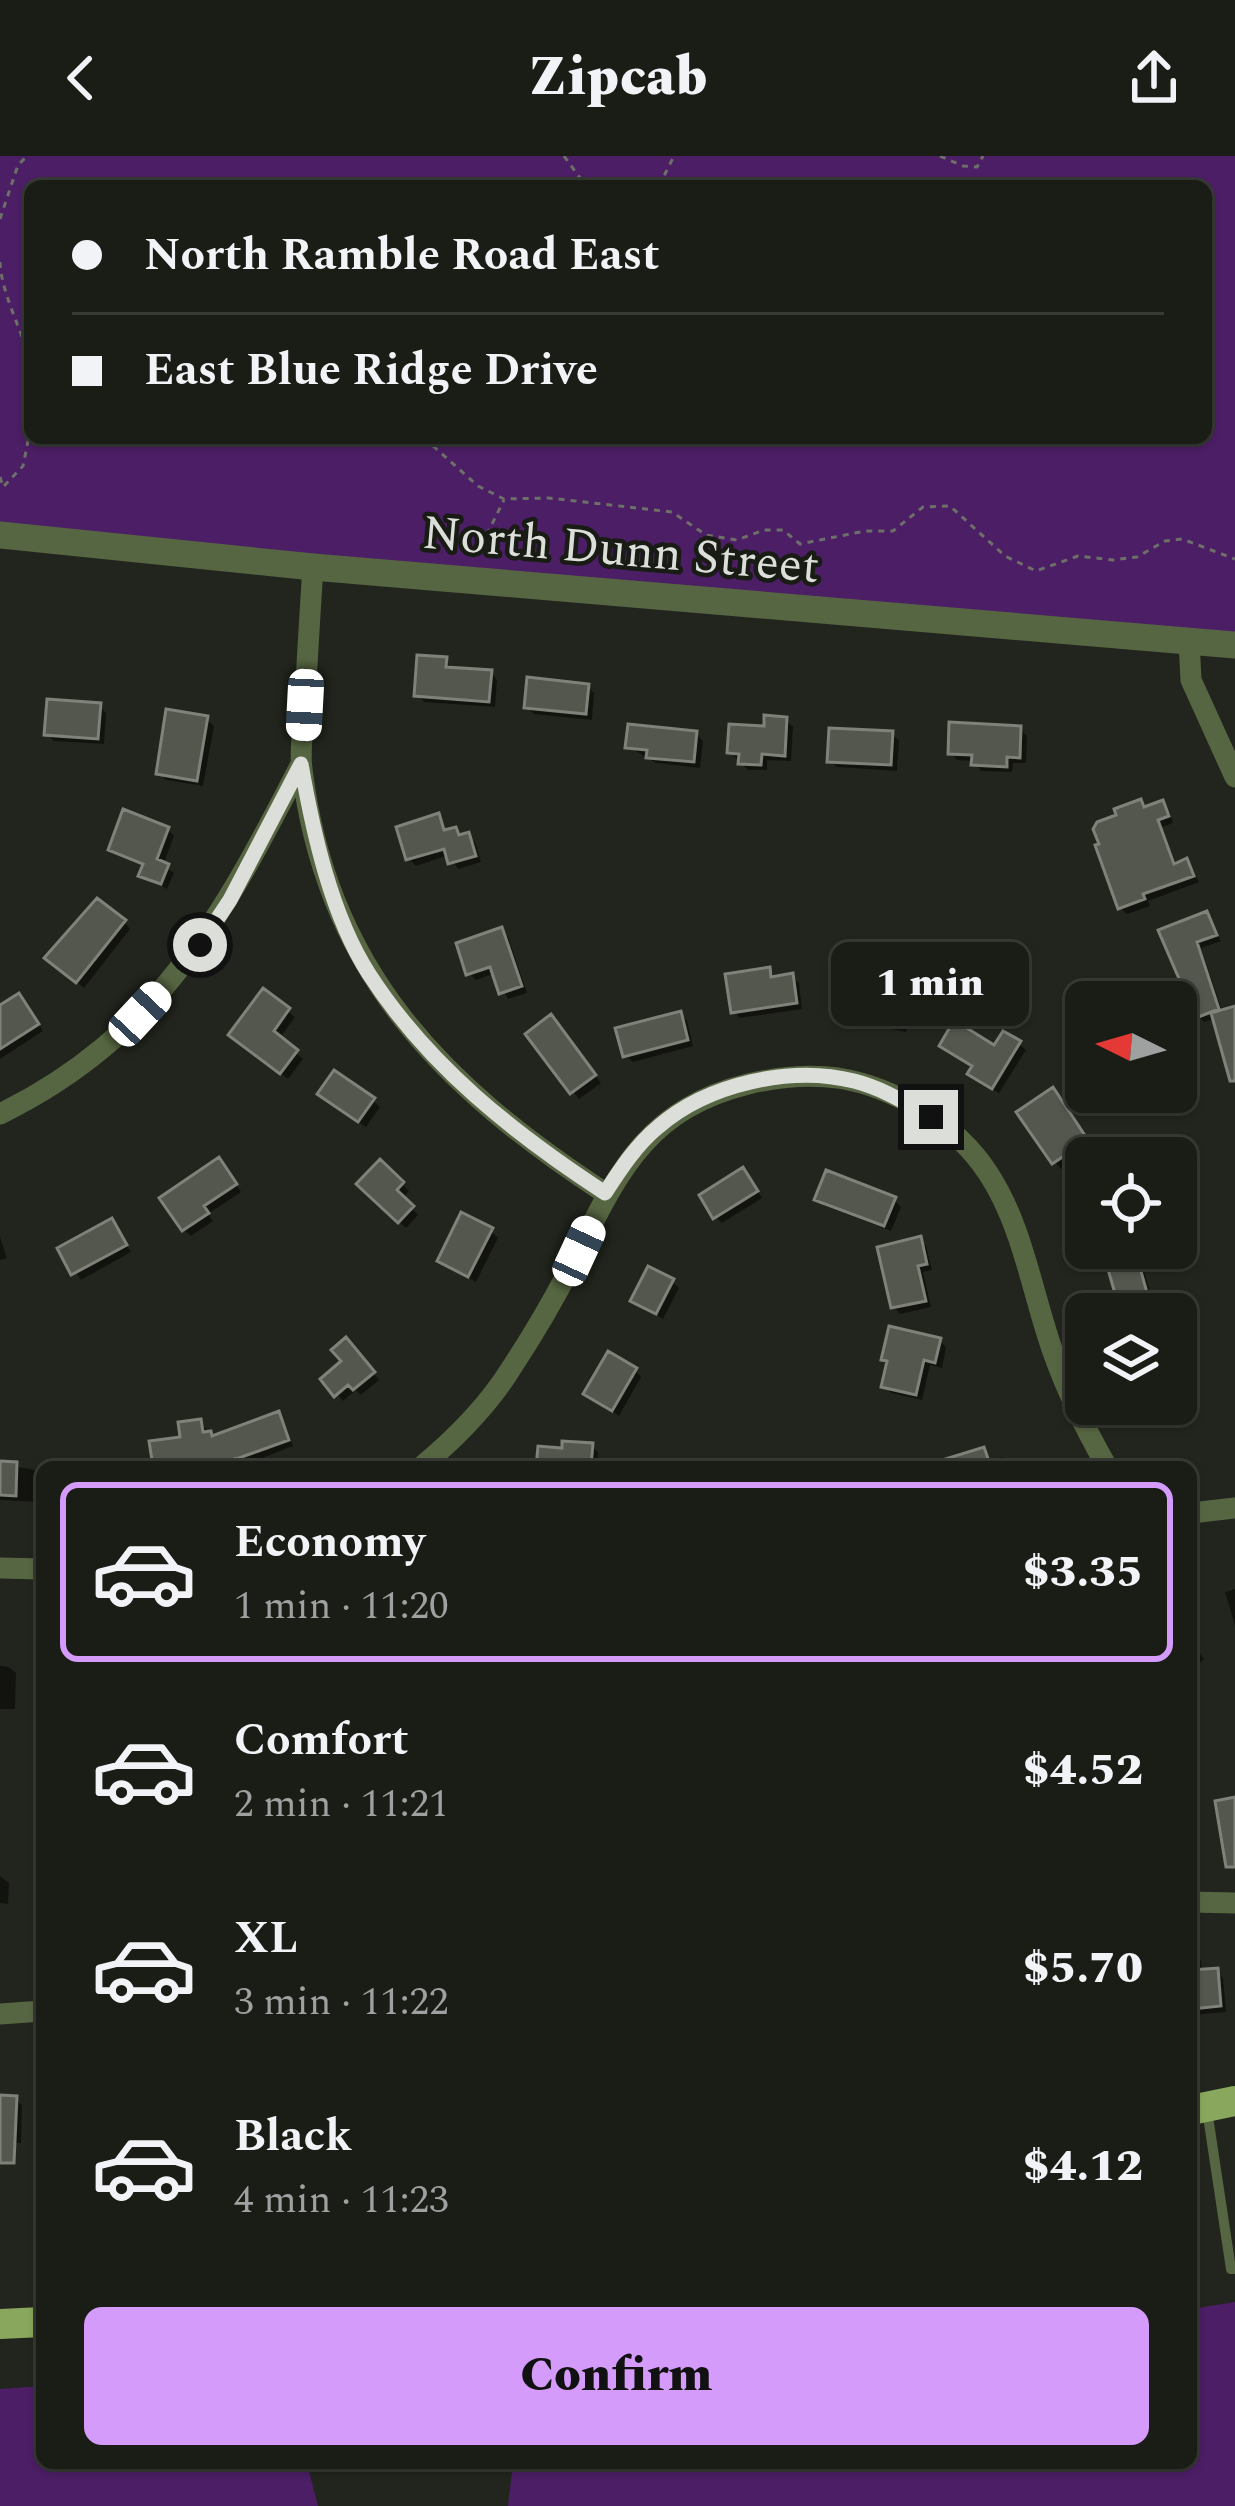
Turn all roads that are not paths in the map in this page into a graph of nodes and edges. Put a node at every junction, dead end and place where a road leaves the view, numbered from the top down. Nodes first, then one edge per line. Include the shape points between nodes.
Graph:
1 (0, 535) edge
2 (313, 567) junction
3 (1189, 641) junction
4 (1235, 645) edge
5 (301, 764) junction
6 (1235, 777) edge
7 (0, 1114) edge
8 (605, 1193) junction
9 (428, 1461) edge
10 (1104, 1461) edge
11 (1235, 1508) edge
12 (1197, 1512) edge
13 (0, 1568) edge
14 (36, 1569) edge
15 (1197, 1902) edge
16 (1235, 1903) edge
17 (36, 2011) edge
18 (0, 2014) edge
19 (1211, 2106) edge
20 (1235, 2269) edge
21 (36, 2322) edge
22 (0, 2324) edge

1 - 2 street, North Dunn Street
2 - 3 street, North Dunn Street
2 - 5 street
3 - 4 street, North Dunn Street
3 - 6 street via 1191,680
5 - 7 street via 230,900 171,981 107,1045
5 - 8 street via 328,878 367,971 486,1107
8 - 9 street via 510,1371
8 - 10 street via 658,1126 739,1087 826,1076 896,1097 953,1134 987,1171 1016,1232 1068,1391
11 - 12 street
13 - 14 street
15 - 16 street
17 - 18 street
19 - 20 lane
21 - 22 main road

